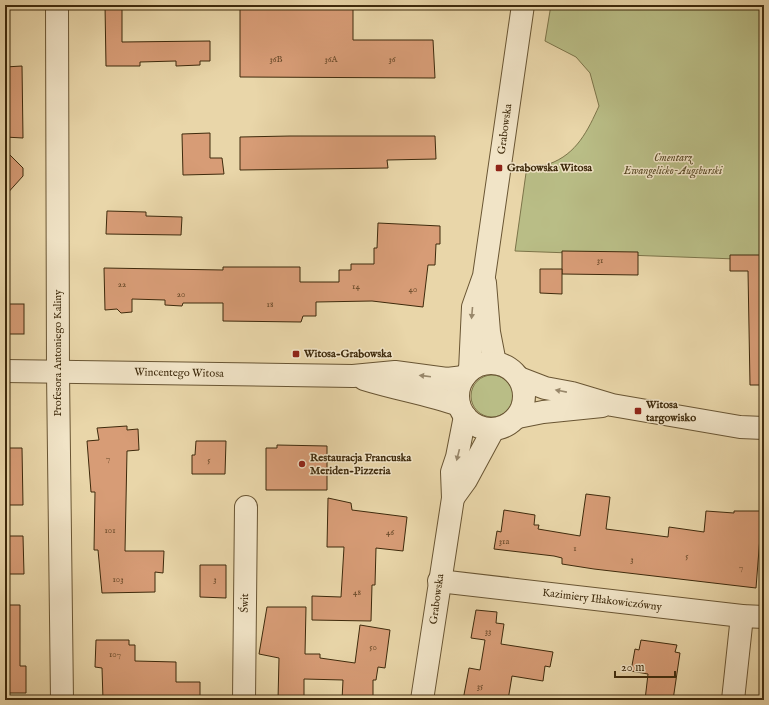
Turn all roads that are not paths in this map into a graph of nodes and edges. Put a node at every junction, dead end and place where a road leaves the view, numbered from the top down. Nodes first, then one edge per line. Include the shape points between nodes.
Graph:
1 (57, 5) edge
2 (523, 5) edge
3 (484, 276) junction
4 (495, 363) junction
5 (5, 371) edge
6 (58, 372) junction
7 (467, 374) junction
8 (353, 376) junction
9 (520, 378) junction
10 (612, 405) junction
11 (462, 411) junction
12 (518, 417) junction
13 (764, 428) edge
14 (493, 430) junction
15 (453, 498) junction
16 (246, 507) dead end
17 (439, 581) junction
18 (742, 616) junction
19 (764, 616) edge
20 (62, 700) edge
21 (244, 700) edge
22 (422, 700) edge
23 (733, 700) edge

1 - 6 street, Profesora Antoniego Kaliny
2 - 3 street, Grabowska
3 - 4 street, Grabowska via 489,332
3 -> 7 street, Grabowska via 473,306
4 - 7 street via 486,363
4 - 9 street via 513,371
5 - 6 street, Wincentego Witosa
6 - 8 street, Wincentego Witosa
6 - 20 street, Profesora Antoniego Kaliny
7 -> 8 street, Wincentego Witosa via 447,379 395,372
7 - 11 street via 460,386
8 - 11 street, Wincentego Witosa via 391,388 435,397
10 -> 9 street via 545,388
9 - 12 street via 525,398
10 - 12 street
10 - 13 street via 740,427
11 - 14 street via 477,426
11 -> 15 street, Grabowska via 457,457 452,472
12 - 14 street via 506,426
14 - 15 street, Grabowska via 466,480
15 - 17 street, Grabowska
16 - 21 street, Świt
17 - 18 street, Kazimiery Iłłakowiczówny
17 - 22 street, Grabowska
18 - 19 street, Kazimiery Iłłakowiczówny
18 - 23 street

